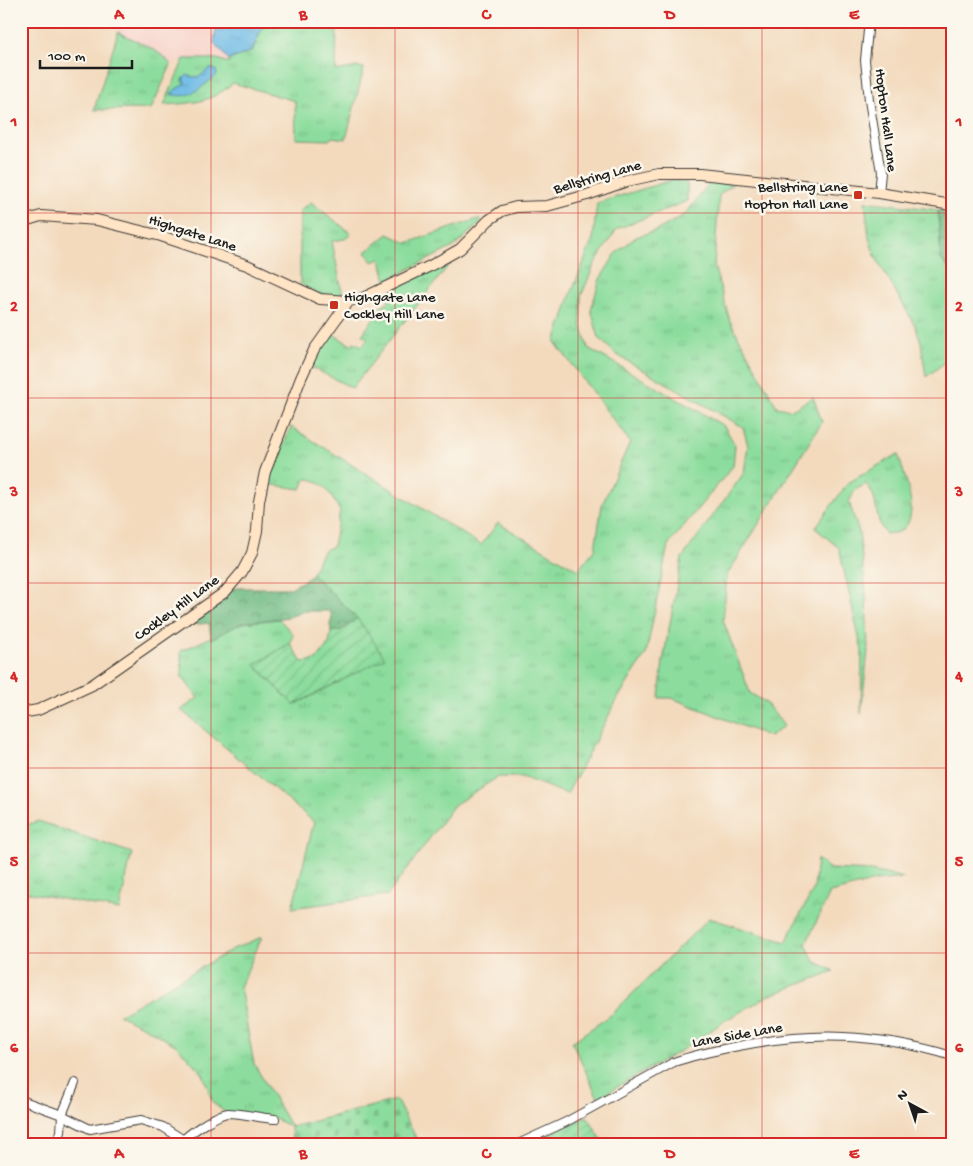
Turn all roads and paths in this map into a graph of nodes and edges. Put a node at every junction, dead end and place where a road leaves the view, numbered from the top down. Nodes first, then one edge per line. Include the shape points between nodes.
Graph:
1 (870, 21) edge
2 (879, 193) junction
3 (952, 206) edge
4 (21, 222) edge
5 (350, 301) junction
6 (21, 713) edge
7 (952, 1056) edge
8 (75, 1083) dead end
9 (21, 1100) edge
10 (62, 1114) junction
11 (275, 1119) dead end
12 (181, 1142) edge
13 (55, 1145) edge
14 (516, 1145) edge

1 - 2 street, Hopton Hall Lane via 865,60 881,173
2 - 3 main road, Bellstring Lane
2 - 5 main road, Bellstring Lane via 700,174 659,174 547,206 502,211 460,249 363,298
4 - 5 main road, Highgate Lane via 41,216 96,220 161,236 246,264 320,299
5 - 6 main road, Cockley Hill Lane via 314,350 300,378 265,472 257,531 252,552 242,572 225,592 92,685 38,710
7 - 14 street, Lane Side Lane via 907,1044 839,1036 750,1043 674,1062 566,1122
8 - 10 street
9 - 10 street
10 - 12 street via 90,1129 141,1120 163,1127
10 - 13 street via 61,1132
11 - 12 street via 226,1113 195,1129

